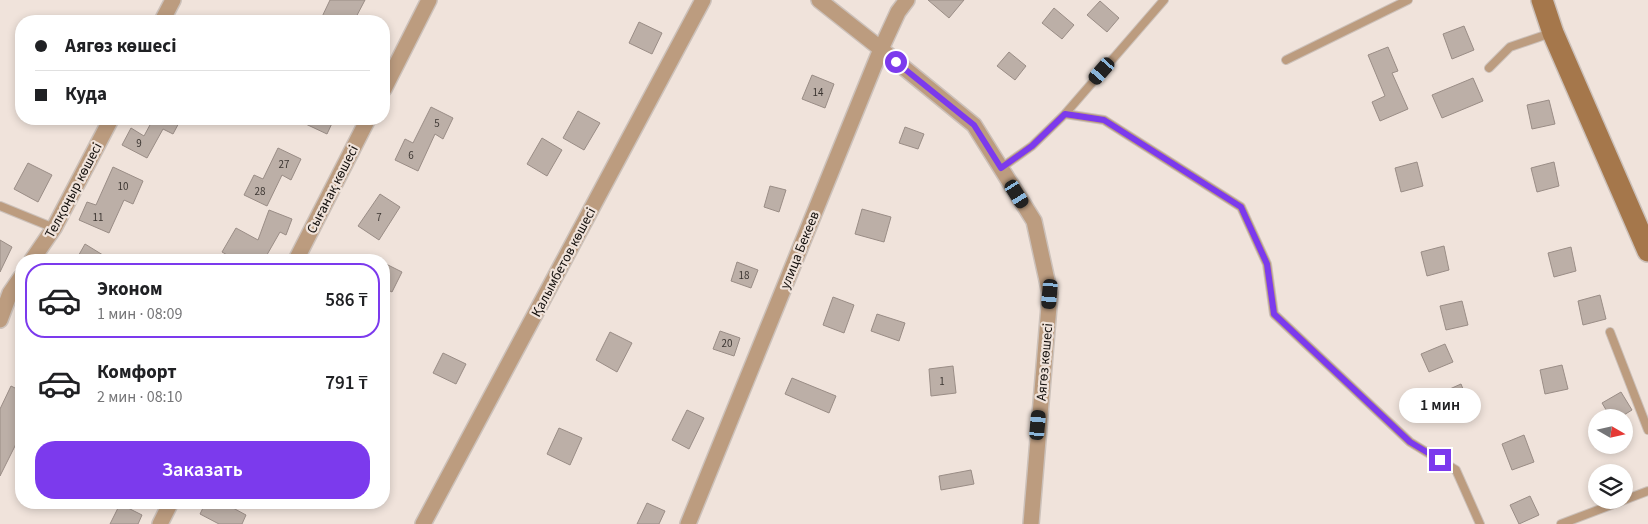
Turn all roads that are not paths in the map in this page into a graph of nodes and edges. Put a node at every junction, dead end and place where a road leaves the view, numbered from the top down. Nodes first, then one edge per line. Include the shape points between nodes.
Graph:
1 (173, 0) edge
2 (429, 0) edge
3 (703, 0) edge
4 (819, 0) edge
5 (907, 0) edge
6 (1164, 0) edge
7 (1408, 0) edge
8 (1542, 0) edge
9 (165, 15) edge
10 (1553, 33) junction
11 (881, 49) junction
12 (1286, 60) dead end
13 (1490, 68) dead end
14 (390, 77) edge
15 (1065, 114) junction
16 (108, 125) edge
17 (365, 125) edge
18 (1001, 168) junction
19 (0, 206) edge
20 (54, 228) junction
21 (1648, 251) edge
22 (36, 254) edge
23 (299, 254) edge
24 (15, 286) edge
25 (0, 320) edge
26 (1610, 332) dead end
27 (1648, 430) edge
28 (1648, 491) edge
29 (168, 509) edge
30 (160, 524) edge
31 (423, 524) edge
32 (688, 524) edge
33 (1030, 524) edge
34 (1480, 524) edge
35 (1561, 524) edge

1 - 9 street
2 - 14 street
3 - 31 street, Қалымбетов көшесі
4 - 11 street
5 - 11 street
6 - 15 lane
7 - 12 lane
8 - 10 street
10 - 13 lane via 1510,47
10 - 21 street
11 - 18 street, Аягөз көшесі via 974,125
11 - 32 street, улица Бекеев
15 - 18 lane via 1032,146
15 - 34 lane via 1104,120 1241,207 1267,264 1274,314 1410,442 1456,470
16 - 20 street, Телқоңыр көшесі
17 - 23 street, Сығанақ көшесі
18 - 33 street, Аягөз көшесі via 1034,221 1050,294
19 - 20 lane
20 - 22 street, Телқоңыр көшесі
24 - 25 street
26 - 27 lane
28 - 35 lane
29 - 30 street

